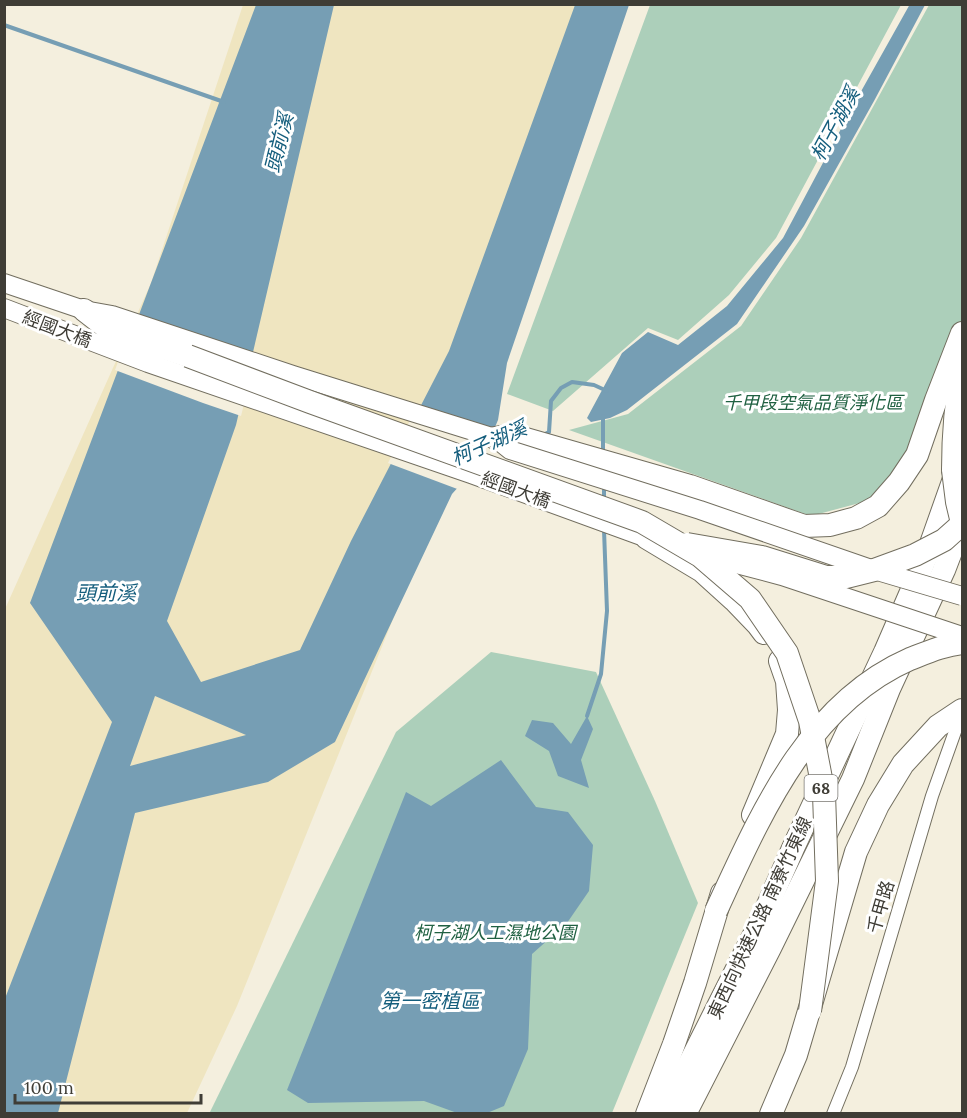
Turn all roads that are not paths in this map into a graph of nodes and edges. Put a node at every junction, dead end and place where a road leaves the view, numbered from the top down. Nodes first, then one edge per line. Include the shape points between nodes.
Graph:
1 (4, 283) edge
2 (4, 308) edge
3 (84, 310) junction
4 (963, 333) edge
5 (963, 370) edge
6 (495, 438) junction
7 (963, 456) edge
8 (963, 523) edge
9 (647, 538) junction
10 (874, 570) junction
11 (963, 596) edge
12 (963, 636) edge
13 (963, 643) edge
14 (963, 710) edge
15 (716, 911) junction
16 (810, 1011) junction
17 (647, 1113) edge
18 (664, 1113) edge
19 (685, 1113) edge
20 (771, 1113) edge
21 (832, 1113) edge

1 - 3 main road, 經國大橋
2 - 9 main road, 經國大橋 via 148,363
3 - 6 main road, 經國大橋 via 112,315
3 - 16 highway, bridge via 111,331 642,522 700,556 750,599 787,652 810,721 824,794 827,881
4 - 6 highway via 917,455 899,482 878,506 856,518 830,525 804,526 690,486 512,435
5 - 8 highway, bridge via 953,437 957,502
6 - 10 main road, 經國大橋, bridge via 510,450
7 - 18 highway, 東西向快速公路 南寮竹東線 / 68 via 927,555 885,652 760,923
8 - 10 highway, bridge via 944,540
8 - 19 highway, 東西向快速公路 南寮竹東線 / 68 via 853,779
9 - 10 highway, bridge via 762,557 826,577
9 - 12 main road, 經國大橋, bridge via 782,576
9 - 15 highway, bridge via 702,571 734,600 758,625 778,655 787,681 787,734
10 - 11 main road, 經國大橋, bridge
13 - 15 highway, bridge via 946,644 895,666 861,688 826,719 788,771 754,829
14 - 16 highway, bridge via 938,726 903,764 878,805 856,852
14 - 21 street, 千甲路 via 932,796 852,1067
15 - 17 highway via 695,983
16 - 20 highway

